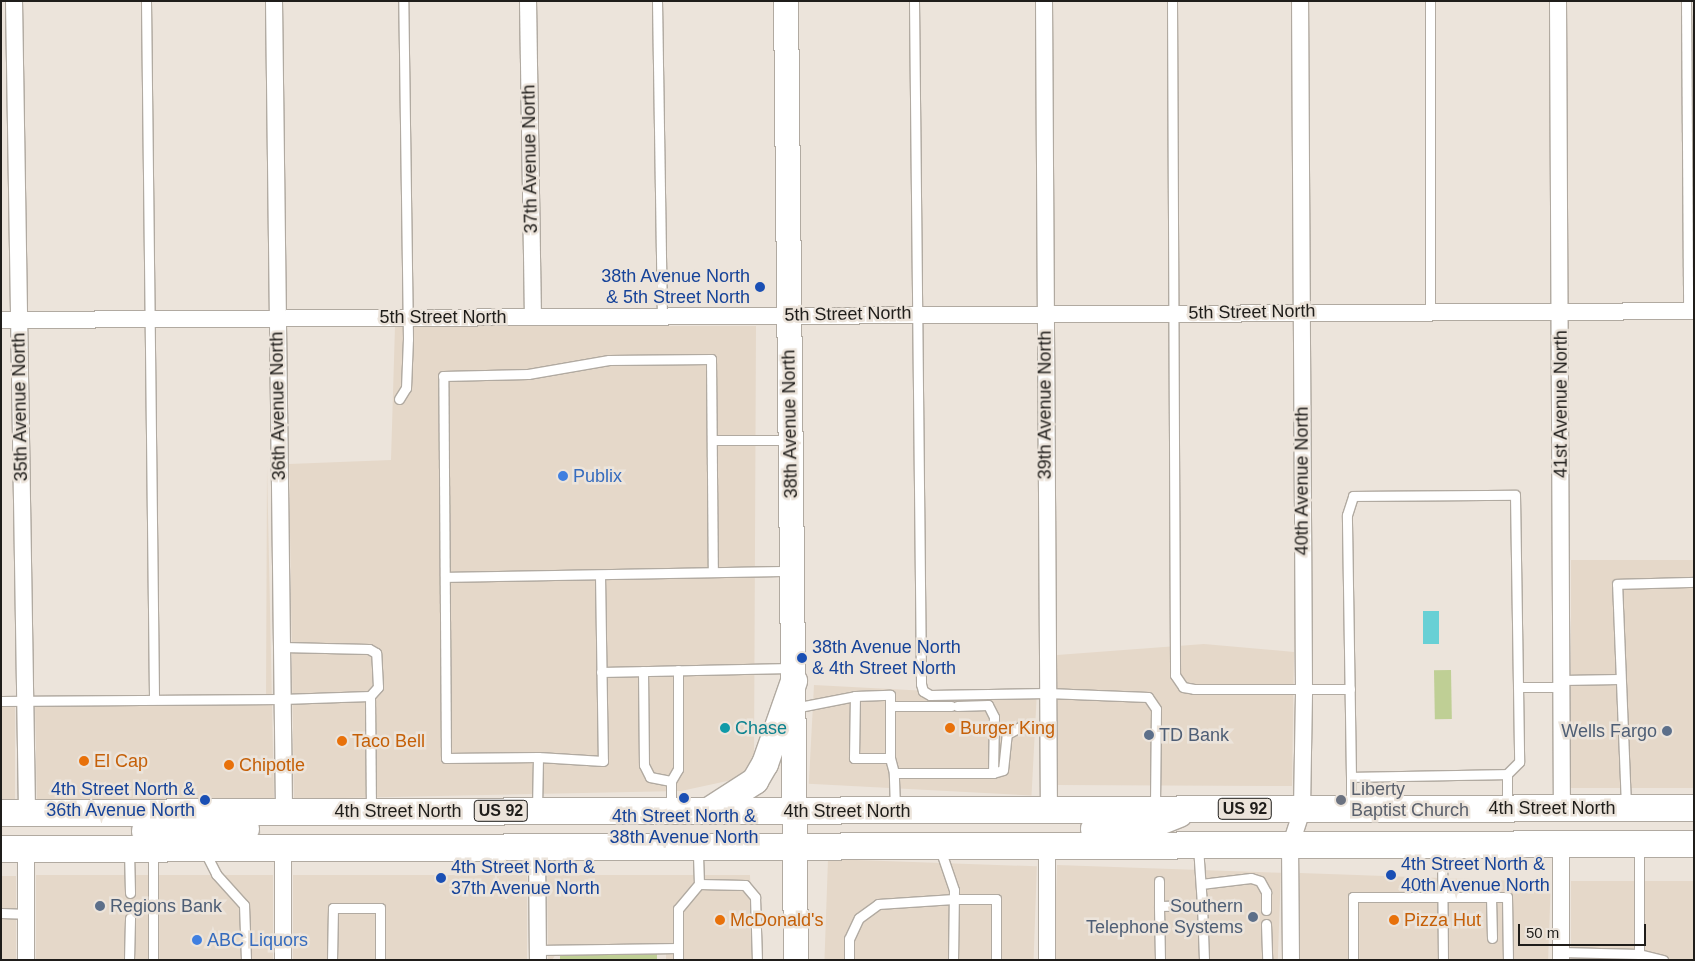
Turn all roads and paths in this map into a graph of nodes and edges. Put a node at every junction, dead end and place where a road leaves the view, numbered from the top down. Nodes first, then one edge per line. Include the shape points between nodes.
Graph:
1 (14, 1) edge
2 (146, 1) edge
3 (274, 1) edge
4 (402, 1) edge
5 (528, 1) edge
6 (657, 1) edge
7 (786, 1) edge
8 (914, 1) edge
9 (1044, 1) edge
10 (1172, 1) edge
11 (1300, 1) edge
12 (1430, 1) edge
13 (1558, 1) edge
14 (1686, 1) edge
15 (1430, 310) junction
16 (1561, 310) junction
17 (1302, 311) junction
18 (1691, 311) edge
19 (916, 313) junction
20 (1172, 313) junction
21 (1045, 315) junction
22 (533, 316) junction
23 (662, 316) junction
24 (789, 316) junction
25 (277, 317) junction
26 (406, 317) junction
27 (149, 319) junction
28 (1, 320) edge
29 (19, 320) junction
30 (398, 399) dead end
31 (712, 440) junction
32 (790, 440) junction
33 (792, 571) junction
34 (713, 572) junction
35 (600, 574) junction
36 (444, 577) junction
37 (1694, 582) edge
38 (282, 647) junction
39 (678, 670) junction
40 (643, 671) junction
41 (601, 672) junction
42 (794, 674) junction
43 (1620, 680) junction
44 (1562, 684) junction
45 (1518, 687) junction
46 (1350, 689) junction
47 (1304, 690) junction
48 (1047, 693) junction
49 (370, 696) junction
50 (855, 696) junction
51 (154, 699) junction
52 (282, 699) junction
53 (1, 701) edge
54 (25, 701) junction
55 (890, 706) junction
56 (794, 708) junction
57 (1047, 727) junction
58 (538, 757) junction
59 (890, 758) junction
60 (894, 773) junction
61 (993, 773) junction
62 (1508, 774) junction
63 (1351, 777) junction
64 (671, 781) junction
65 (1508, 808) junction
66 (1562, 808) junction
67 (1626, 808) junction
68 (1687, 808) edge
69 (1048, 809) junction
70 (1155, 809) junction
71 (1189, 809) junction
72 (1302, 809) junction
73 (1351, 809) junction
74 (537, 810) junction
75 (671, 810) junction
76 (710, 810) junction
77 (895, 810) junction
78 (284, 811) junction
79 (371, 811) junction
80 (796, 811) junction
81 (1, 813) edge
82 (27, 814) junction
83 (1694, 844) edge
84 (1561, 845) junction
85 (1639, 845) junction
86 (796, 846) junction
87 (939, 846) junction
88 (1047, 846) junction
89 (1198, 846) junction
90 (1442, 846) junction
91 (698, 847) junction
92 (1290, 847) junction
93 (537, 848) junction
94 (14, 849) edge
95 (141, 849) junction
96 (204, 849) junction
97 (283, 849) junction
98 (388, 849) junction
99 (1159, 882) dead end
100 (699, 884) junction
101 (1201, 884) junction
102 (130, 893) dead end
103 (954, 894) junction
104 (1443, 897) junction
105 (1491, 897) junction
106 (1202, 905) junction
107 (1159, 906) junction
108 (1266, 910) dead end
109 (1, 913) edge
110 (26, 914) junction
111 (130, 918) dead end
112 (1266, 924) dead end
113 (1492, 938) dead end
114 (678, 948) junction
115 (1639, 954) junction
116 (538, 955) edge
117 (1561, 956) edge
118 (26, 960) edge
119 (129, 960) edge
120 (153, 960) edge
121 (246, 960) edge
122 (283, 960) edge
123 (332, 960) edge
124 (380, 960) edge
125 (678, 960) edge
126 (757, 960) edge
127 (796, 960) edge
128 (849, 960) edge
129 (953, 960) edge
130 (996, 960) edge
131 (1047, 960) edge
132 (1160, 960) edge
133 (1204, 960) edge
134 (1267, 960) edge
135 (1291, 960) edge
136 (1353, 960) edge
137 (1443, 960) edge
138 (1449, 960) edge
139 (1508, 960) edge
140 (1663, 960) edge

1 - 29 street, 35th Avenue North
2 - 27 lane
3 - 25 street, 36th Avenue North
4 - 26 lane
5 - 22 street, 37th Avenue North
6 - 23 lane
7 - 24 main road, 38th Avenue North
8 - 19 lane
9 - 21 street, 39th Avenue North
10 - 20 lane
11 - 17 street, 40th Avenue North
12 - 15 lane
13 - 16 street, 41st Avenue North
14 - 18 lane
15 - 16 street, 5th Street North
15 - 17 street, 5th Street North
16 - 18 street, 5th Street North
16 - 44 street, 41st Avenue North
17 - 20 street, 5th Street North
17 - 47 street, 40th Avenue North
19 - 21 street, 5th Street North
19 - 24 street, 5th Street North
19 - 48 lane via 921,684 930,695
20 - 21 street, 5th Street North
20 - 47 lane via 1175,675 1183,687 1194,690
21 - 48 street, 39th Avenue North
22 - 23 street, 5th Street North
22 - 26 street, 5th Street North
23 - 24 street, 5th Street North
24 - 32 main road, 38th Avenue North
25 - 26 street, 5th Street North
25 - 27 street, 5th Street North
25 - 38 street, 36th Avenue North
26 - 30 lane via 406,388
27 - 29 street, 5th Street North
27 - 51 lane
28 - 29 street, 5th Street North
29 - 54 street, 35th Avenue North
31 - 32 lane
31 - 34 lane
31 - 36 lane via 711,360 609,360 528,374 443,376
32 - 33 main road, 38th Avenue North
33 - 34 lane
33 - 42 main road, 38th Avenue North
34 - 35 lane
35 - 36 lane
35 - 41 lane
36 - 58 lane via 446,758
37 - 43 lane via 1617,584
38 - 49 lane via 369,649 376,653 379,667 378,688
38 - 52 street, 36th Avenue North
39 - 40 lane
39 - 42 lane
39 - 64 lane via 678,769
40 - 41 lane
40 - 64 lane via 644,765 650,777
41 - 58 lane via 603,761
42 - 56 main road, 38th Avenue North
42 - 76 main road via 765,764 755,781
43 - 44 lane
43 - 67 lane via 1624,708
44 - 45 lane
44 - 66 street, 41st Avenue North
45 - 46 lane via 1515,495 1353,496 1347,515
45 - 62 lane via 1519,762
46 - 47 lane
46 - 63 lane
47 - 72 street, 40th Avenue North
48 - 57 street, 39th Avenue North
48 - 70 lane via 1142,696 1152,700 1156,709
49 - 52 lane
49 - 79 lane
50 - 55 lane via 890,695
50 - 56 lane
50 - 59 lane via 854,758
51 - 52 lane
51 - 54 lane
52 - 78 street, 36th Avenue North
53 - 54 lane
54 - 82 street, 35th Avenue North
55 - 59 lane
55 - 61 lane via 988,705 994,717
56 - 80 main road, 38th Avenue North
57 - 61 lane via 1020,727 1007,734 1003,770
57 - 69 street, 39th Avenue North
58 - 74 lane
59 - 60 lane
60 - 61 lane
60 - 77 lane
62 - 63 lane
62 - 65 lane
63 - 73 lane
64 - 75 lane
65 - 66 main road, 4th Street North / US 92
65 - 73 main road, 4th Street North / US 92
66 - 67 main road, 4th Street North / US 92
66 - 90 main road via 1538,827 1475,828
67 - 68 main road, 4th Street North / US 92
68 - 84 main road via 1650,827 1579,828
69 - 70 main road, 4th Street North / US 92
69 - 77 main road, 4th Street North / US 92
70 - 71 main road, 4th Street North / US 92
71 - 72 main road, 4th Street North / US 92
71 - 88 main road via 1169,821 1147,827 1063,832
72 - 73 main road, 4th Street North / US 92
72 - 92 street, 40th Avenue North
74 - 75 main road, 4th Street North / US 92
74 - 79 main road, 4th Street North / US 92
74 - 98 main road via 533,824 523,832 404,833 390,841
75 - 76 main road, 4th Street North / US 92
76 - 80 main road, 4th Street North / US 92
77 - 80 main road, 4th Street North / US 92
78 - 79 main road, 4th Street North / US 92
78 - 82 main road, 4th Street North / US 92
78 - 94 main road via 267,826 240,830 44,833
80 - 86 main road, 38th Avenue North
81 - 82 main road, 4th Street North / US 92
83 - 85 main road, 4th Street North / US 92
84 - 85 main road, 4th Street North / US 92
84 - 90 main road, 4th Street North / US 92
84 - 117 street
85 - 115 lane
86 - 87 main road, 4th Street North / US 92
86 - 91 main road, 4th Street North / US 92
86 - 127 main road, 38th Avenue North
87 - 88 main road, 4th Street North / US 92
87 - 103 lane
88 - 89 main road, 4th Street North / US 92
88 - 131 street
89 - 92 main road, 4th Street North / US 92
89 - 101 lane
90 - 92 main road, 4th Street North / US 92
90 - 104 lane
91 - 93 main road, 4th Street North / US 92
91 - 100 lane
92 - 135 street, 40th Avenue North
93 - 98 main road, 4th Street North / US 92
93 - 116 street
94 - 95 main road, 4th Street North / US 92
94 - 110 street
95 - 96 main road, 4th Street North / US 92
95 - 102 lane
95 - 120 lane
96 - 97 main road, 4th Street North / US 92
96 - 121 lane via 216,874 244,905
97 - 98 main road, 4th Street North / US 92
97 - 122 street
99 - 107 lane
100 - 114 lane via 678,909
100 - 126 lane via 744,885 755,896
101 - 106 lane
101 - 108 lane via 1251,878 1260,881 1266,892
103 - 128 lane via 878,904 859,918 849,939
103 - 129 lane
103 - 130 lane via 996,898
104 - 105 lane
104 - 136 lane via 1353,897
104 - 137 lane
104 - 138 lane via 1448,905
105 - 113 lane
105 - 139 lane via 1507,897
106 - 107 lane
106 - 133 lane
107 - 132 lane
109 - 110 lane
110 - 118 street
111 - 119 lane
112 - 134 lane
114 - 116 lane
114 - 125 lane
115 - 117 lane
115 - 140 lane
123 - 124 lane via 333,908 380,908

